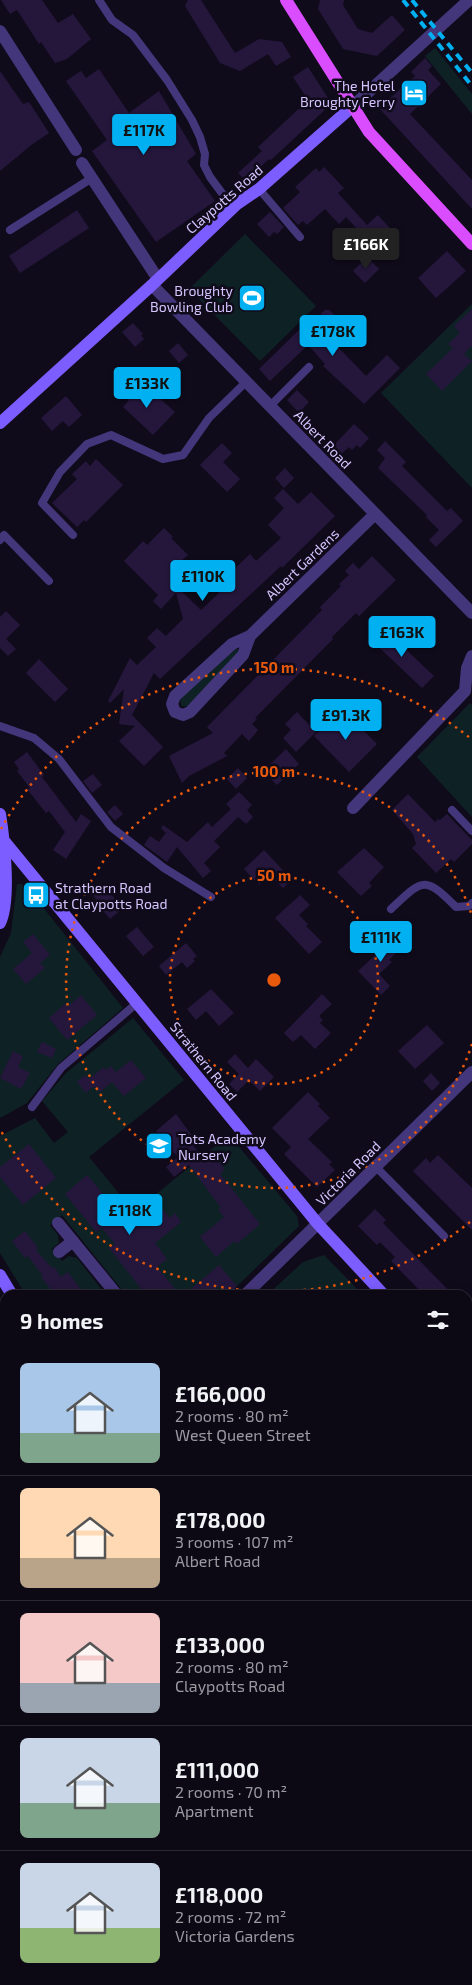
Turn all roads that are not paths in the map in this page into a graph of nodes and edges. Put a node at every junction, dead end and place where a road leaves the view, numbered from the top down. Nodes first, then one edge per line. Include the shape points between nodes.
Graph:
1 (100, 0) edge
2 (286, 0) edge
3 (469, 0) edge
4 (0, 31) edge
5 (353, 106) junction
6 (76, 150) dead end
7 (82, 163) dead end
8 (92, 178) junction
9 (259, 189) junction
10 (233, 208) junction
11 (10, 230) dead end
12 (300, 237) dead end
13 (472, 244) edge
14 (155, 282) junction
15 (309, 367) dead end
16 (246, 382) junction
17 (270, 406) junction
18 (0, 423) edge
19 (375, 514) junction
20 (73, 535) dead end
21 (0, 540) edge
22 (49, 581) dead end
23 (472, 613) edge
24 (250, 636) junction
25 (472, 656) edge
26 (0, 726) edge
27 (353, 808) dead end
28 (452, 810) dead end
29 (0, 814) edge
30 (472, 830) edge
31 (5, 842) junction
32 (211, 897) dead end
33 (472, 903) edge
34 (391, 909) dead end
35 (0, 923) edge
36 (137, 1003) junction
37 (472, 1072) edge
38 (32, 1107) dead end
39 (376, 1167) junction
40 (58, 1223) dead end
41 (318, 1224) junction
42 (444, 1236) dead end
43 (73, 1241) junction
44 (59, 1252) dead end
45 (0, 1275) edge
46 (9, 1290) edge
47 (113, 1290) edge
48 (250, 1290) edge
49 (379, 1290) edge

1 - 10 lane via 112,20 133,35 182,104 200,137 205,154 204,165
2 - 5 main road
3 - 5 street, Claypotts Road
4 - 6 street
5 - 9 main road, Claypotts Road
5 - 13 main road via 369,132
7 - 8 street, Albert Road
8 - 11 lane
8 - 14 street, Albert Road
9 - 10 main road, Claypotts Road
9 - 12 lane
10 - 14 main road, Claypotts Road
14 - 16 street, Albert Road
14 - 18 main road, Claypotts Road
15 - 17 lane
16 - 17 street, Albert Road
16 - 20 lane via 209,418 183,455 163,460 112,435 87,444 60,472 42,503
17 - 19 street, Albert Road
19 - 23 street, Albert Road
19 - 24 street, Albert Gardens
21 - 22 lane via 4,535
24 - 24 street, Albert Gardens via 243,655 190,712 182,715 174,712 175,696 232,644
25 - 27 street via 467,668 465,692
26 - 32 lane via 34,738 59,759 111,827 164,868
28 - 30 lane
29 - 31 main road
31 - 35 main road via 5,885
31 - 36 main road, Strathern Road
33 - 34 lane via 456,907 437,888 426,884 416,886
36 - 38 lane via 61,1068
36 - 41 main road, Strathern Road
37 - 39 street, Victoria Road
39 - 41 street, Victoria Road
39 - 42 lane
40 - 43 street
41 - 48 street, Victoria Road
41 - 49 main road, Strathern Road
43 - 44 street
43 - 47 street
45 - 46 main road

